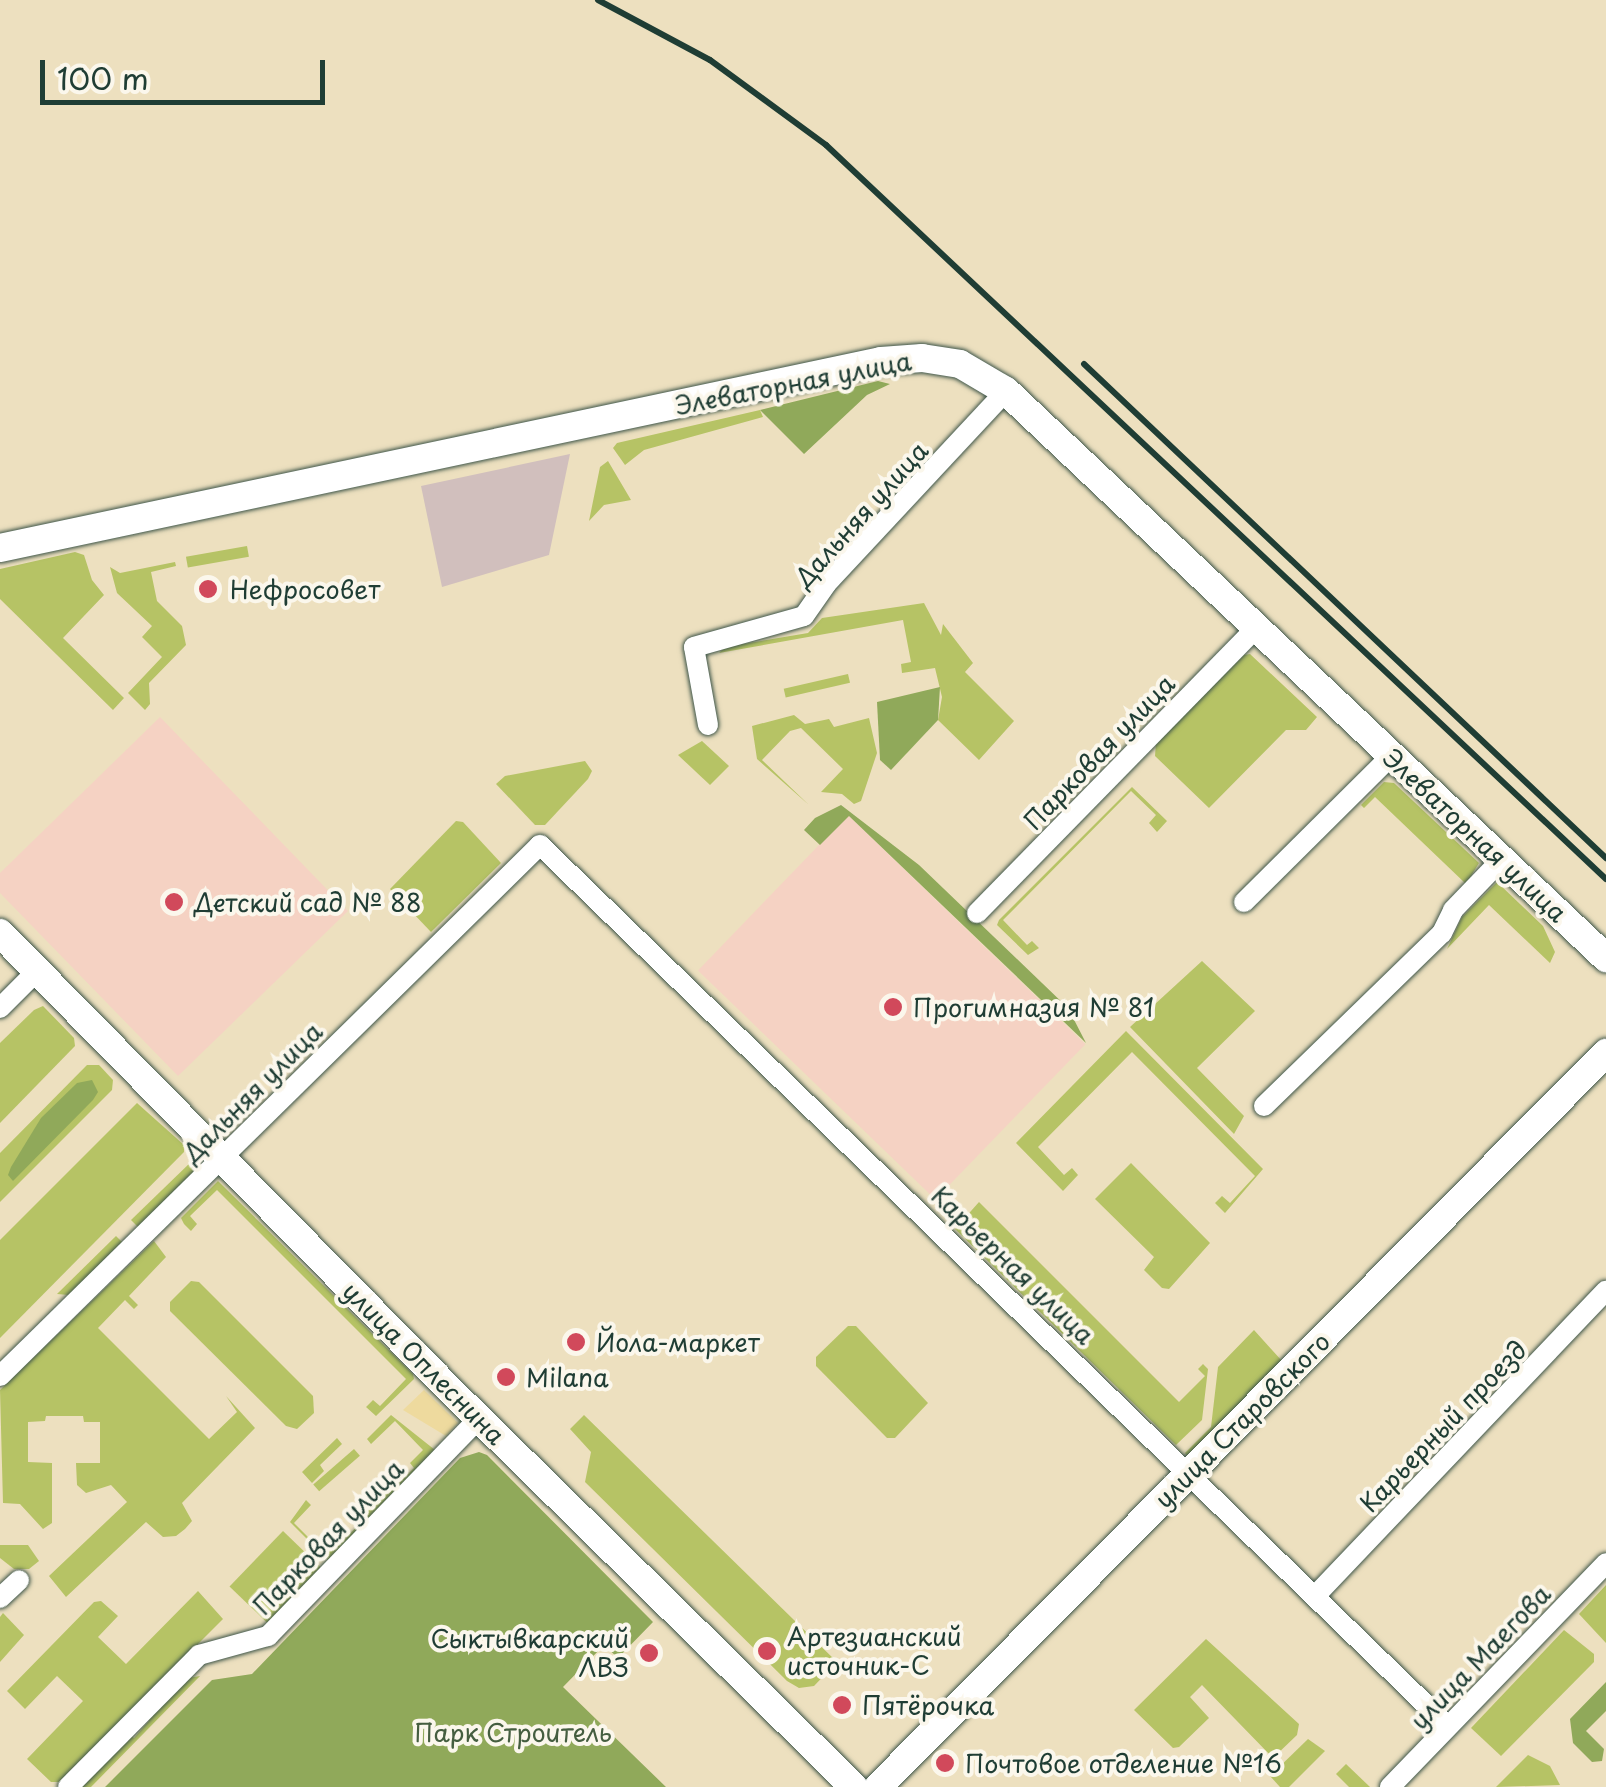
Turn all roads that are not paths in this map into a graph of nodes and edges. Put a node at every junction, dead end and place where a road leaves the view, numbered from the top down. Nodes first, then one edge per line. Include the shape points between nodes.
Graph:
1 (1006, 391) junction
2 (0, 548) edge
3 (1257, 627) junction
4 (708, 726) dead end
5 (1391, 756) junction
6 (540, 845) joint
7 (1502, 860) junction
8 (1244, 902) dead end
9 (978, 912) dead end
10 (0, 932) edge
11 (1606, 958) edge
12 (36, 972) junction
13 (0, 1008) edge
14 (1606, 1052) edge
15 (1264, 1106) dead end
16 (220, 1159) junction
17 (1606, 1291) edge
18 (0, 1376) edge
19 (479, 1418) junction
20 (1190, 1472) junction
21 (1606, 1563) edge
22 (19, 1580) dead end
23 (1316, 1595) junction
24 (0, 1598) edge
25 (1448, 1726) junction
26 (68, 1787) edge
27 (854, 1787) edge
28 (878, 1787) edge
29 (1390, 1787) edge

1 - 2 street, Элеваторная улица via 960,364 928,358 881,362
1 - 3 street, Элеваторная улица
1 - 4 street, Дальняя улица via 826,584 804,616 694,647
3 - 5 street, Элеваторная улица
3 - 9 street, Парковая улица
5 - 7 street, Элеваторная улица
5 - 8 street
6 - 16 street, Дальняя улица
6 - 20 street, Карьерная улица
7 - 11 street, Элеваторная улица
7 - 15 street via 1442,932
10 - 12 street, улица Оплеснина
12 - 13 street
12 - 16 street, улица Оплеснина
14 - 20 street, улица Старовского
16 - 18 street, Дальняя улица
16 - 19 street, улица Оплеснина
17 - 23 street, Карьерный проезд
19 - 26 street, Парковая улица via 268,1636 199,1654
19 - 27 street, улица Оплеснина
20 - 23 street, Карьерная улица
20 - 28 street, улица Старовского
21 - 25 street, улица Маегова
22 - 24 street
23 - 25 street, Карьерная улица
25 - 29 street, улица Маегова

